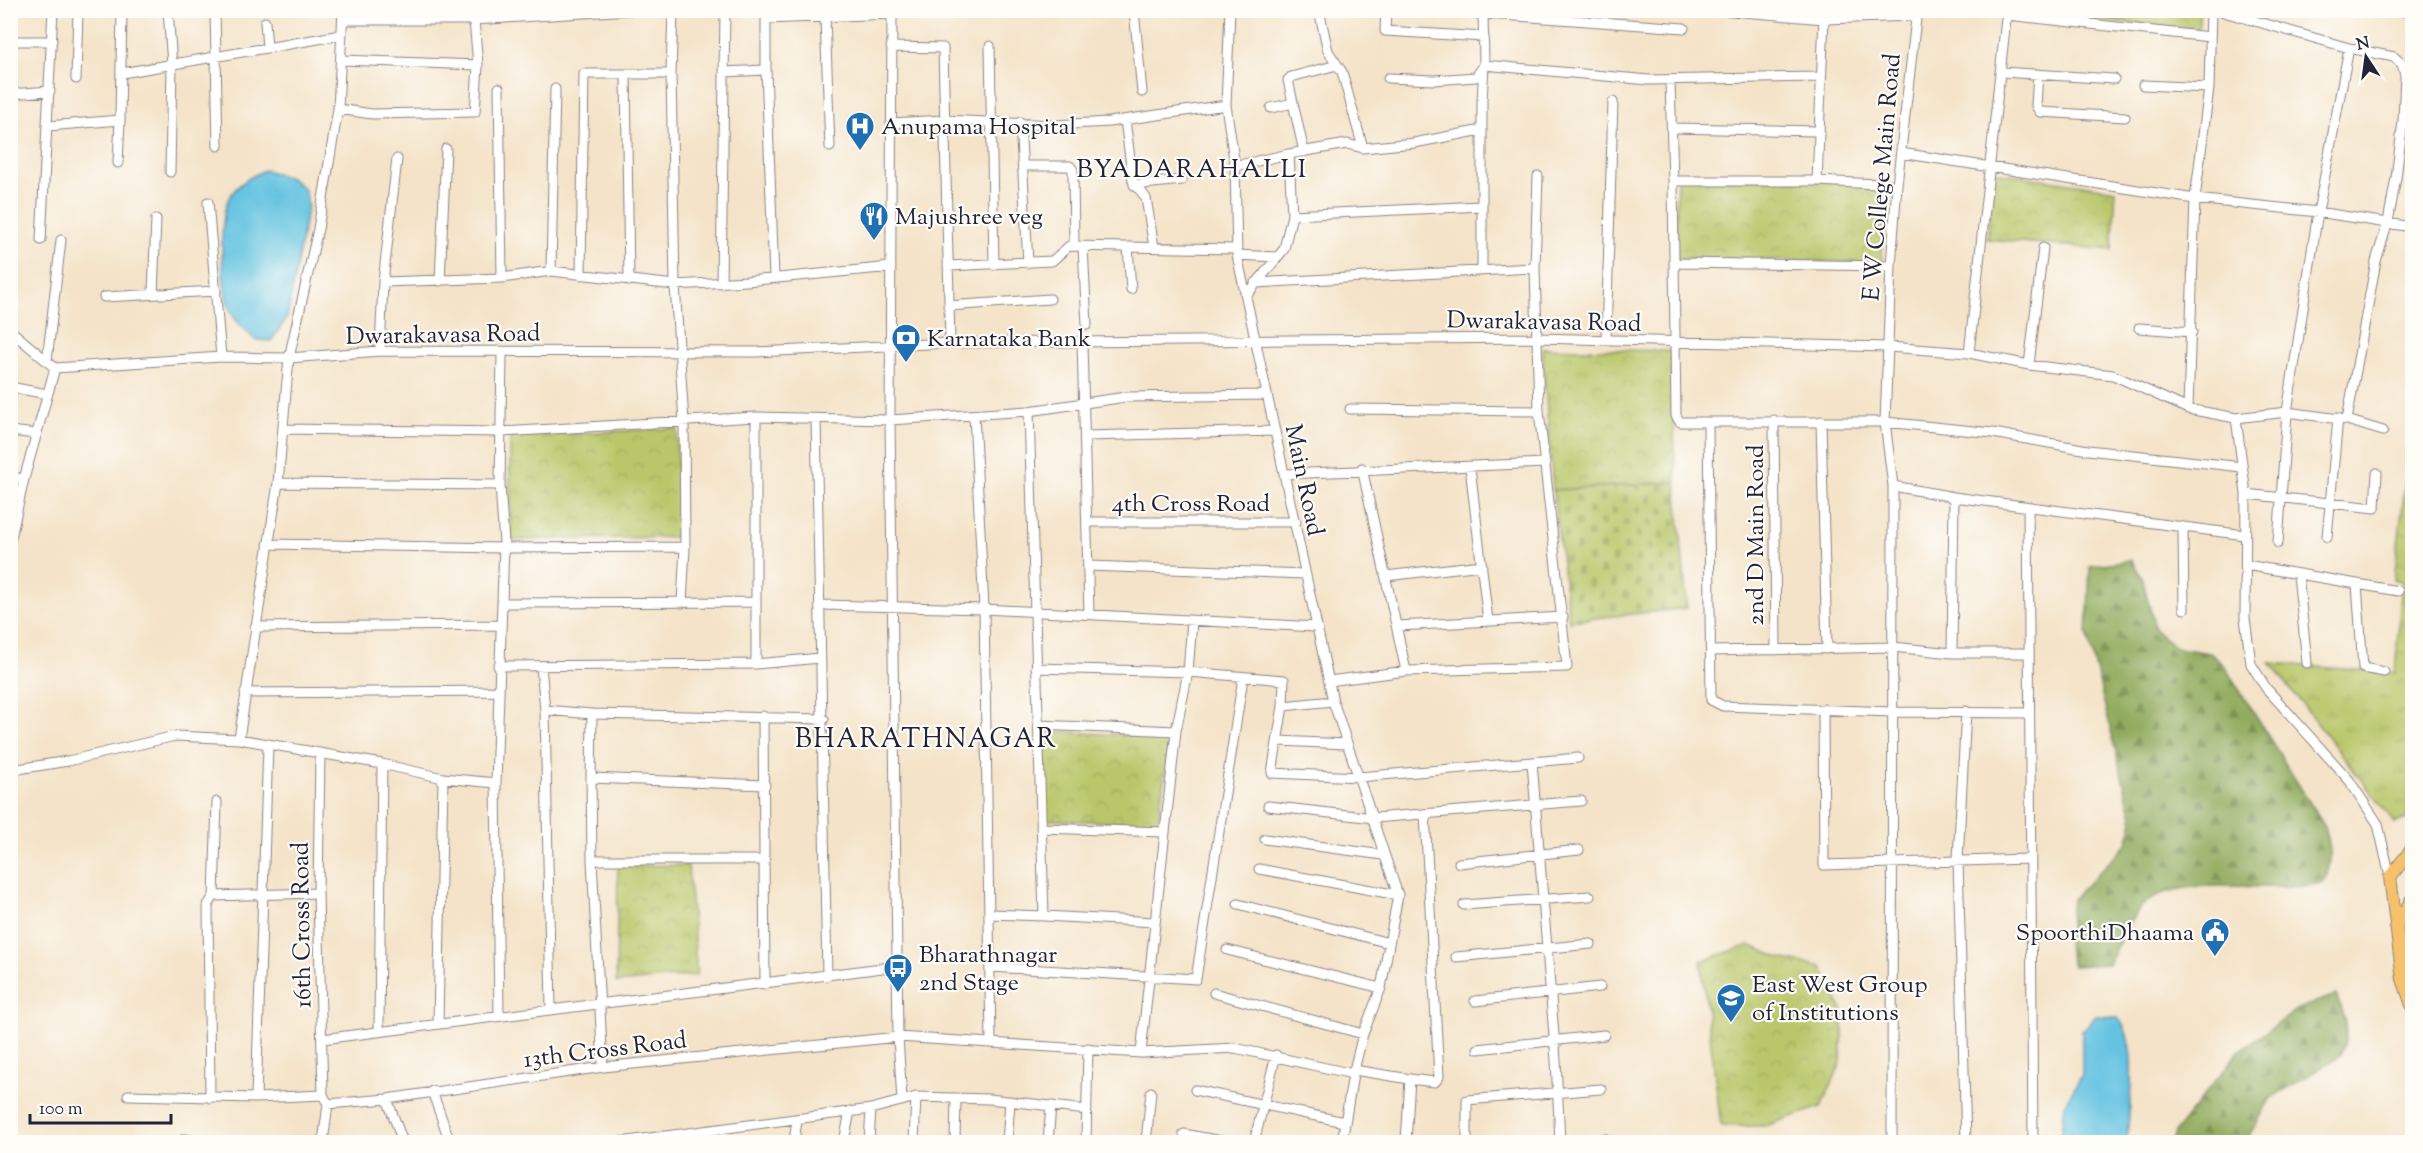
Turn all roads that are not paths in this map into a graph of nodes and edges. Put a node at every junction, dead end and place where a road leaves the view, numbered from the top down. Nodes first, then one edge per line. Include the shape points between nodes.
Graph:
1 (53, 10) edge
2 (78, 10) edge
3 (122, 10) edge
4 (168, 10) edge
5 (215, 10) edge
6 (630, 10) edge
7 (673, 10) edge
8 (725, 10) edge
9 (1134, 10) edge
10 (1230, 10) edge
11 (1319, 10) edge
12 (1386, 10) edge
13 (1432, 10) edge
14 (1719, 10) edge
15 (2211, 10) edge
16 (2217, 10) edge
17 (2395, 10) edge
18 (892, 12) edge
19 (1483, 12) edge
20 (2007, 13) edge
21 (2412, 13) edge
22 (540, 14) edge
23 (1916, 14) edge
24 (343, 15) edge
25 (766, 15) edge
26 (825, 18) junction
27 (1824, 19) junction
28 (474, 20) junction
29 (265, 22) dead end
30 (1684, 28) dead end
31 (341, 35) junction
32 (1484, 37) junction
33 (2210, 37) junction
34 (15, 41) dead end
35 (52, 42) junction
36 (990, 46) dead end
37 (891, 47) junction
38 (267, 48) junction
39 (2349, 48) junction
40 (218, 56) junction
41 (341, 60) junction
42 (172, 64) junction
43 (478, 65) junction
44 (1337, 65) junction
45 (1484, 65) junction
46 (766, 70) junction
47 (724, 72) junction
48 (2002, 72) junction
49 (123, 73) junction
50 (626, 74) junction
51 (671, 74) junction
52 (2038, 74) junction
53 (1821, 77) junction
54 (1388, 78) dead end
55 (76, 79) dead end
56 (2114, 79) dead end
57 (1670, 80) junction
58 (2408, 81) edge
59 (2143, 85) dead end
60 (500, 87) dead end
61 (2209, 88) junction
62 (555, 89) dead end
63 (50, 91) junction
64 (1142, 92) dead end
65 (11, 94) edge
66 (1613, 102) dead end
67 (1293, 103) junction
68 (1226, 105) junction
69 (1271, 108) dead end
70 (338, 110) junction
71 (10, 115) edge
72 (2125, 117) dead end
73 (120, 120) junction
74 (945, 120) junction
75 (1125, 120) junction
76 (990, 121) junction
77 (1020, 122) junction
78 (2408, 122) edge
79 (891, 123) junction
80 (48, 126) junction
81 (1673, 128) junction
82 (1482, 130) junction
83 (1817, 131) junction
84 (218, 146) dead end
85 (830, 147) dead end
86 (1363, 148) junction
87 (446, 149) dead end
88 (1304, 152) junction
89 (1901, 153) junction
90 (1289, 154) junction
91 (397, 159) dead end
92 (118, 163) dead end
93 (1023, 166) junction
94 (1235, 166) junction
95 (1991, 168) junction
96 (170, 172) dead end
97 (1538, 176) dead end
98 (1182, 180) dead end
99 (1673, 181) junction
100 (1817, 181) junction
101 (1134, 185) junction
102 (1897, 185) junction
103 (2195, 199) junction
104 (208, 202) dead end
105 (1482, 206) junction
106 (2318, 212) junction
107 (1292, 215) junction
108 (156, 219) dead end
109 (2388, 222) junction
110 (2412, 227) edge
111 (41, 240) dead end
112 (61, 240) dead end
113 (1079, 247) junction
114 (1128, 247) junction
115 (1154, 247) junction
116 (2043, 248) dead end
117 (1236, 252) junction
118 (1276, 257) junction
119 (1028, 262) junction
120 (1674, 263) junction
121 (994, 265) junction
122 (948, 266) junction
123 (1891, 266) junction
124 (891, 267) junction
125 (1536, 268) junction
126 (1482, 270) junction
127 (551, 271) junction
128 (581, 275) junction
129 (774, 277) junction
130 (502, 278) junction
131 (629, 280) junction
132 (441, 281) junction
133 (383, 282) junction
134 (721, 283) junction
135 (1255, 283) junction
136 (675, 285) junction
137 (1131, 289) dead end
138 (216, 291) junction
139 (153, 294) junction
140 (1247, 295) junction
141 (104, 297) dead end
142 (1050, 299) dead end
143 (948, 306) junction
144 (1087, 325) dead end
145 (2139, 328) dead end
146 (10, 330) edge
147 (2192, 332) junction
148 (1537, 338) junction
149 (1606, 340) junction
150 (1082, 341) junction
151 (1255, 342) junction
152 (1676, 342) junction
153 (951, 343) junction
154 (891, 344) junction
155 (1888, 347) junction
156 (380, 351) junction
157 (678, 352) junction
158 (502, 353) junction
159 (1969, 353) junction
160 (221, 357) junction
161 (289, 358) junction
162 (51, 365) junction
163 (2029, 365) junction
164 (10, 387) edge
165 (47, 394) junction
166 (1267, 395) junction
167 (1086, 404) junction
168 (1350, 409) dead end
169 (2188, 409) junction
170 (1029, 411) junction
171 (1539, 411) junction
172 (2287, 412) junction
173 (974, 415) junction
174 (756, 417) junction
175 (2236, 418) junction
176 (816, 419) junction
177 (2342, 419) junction
178 (890, 420) junction
179 (1774, 420) junction
180 (1821, 421) junction
181 (684, 422) junction
182 (1708, 422) junction
183 (1885, 422) junction
184 (283, 429) junction
185 (10, 431) edge
186 (1275, 431) junction
187 (2382, 431) dead end
188 (502, 432) junction
189 (36, 434) junction
190 (1086, 436) junction
191 (1545, 463) junction
192 (1470, 467) junction
193 (2242, 467) junction
194 (1362, 468) junction
195 (2377, 473) dead end
196 (1285, 474) junction
197 (10, 477) edge
198 (24, 479) junction
199 (278, 483) junction
200 (500, 485) junction
201 (1893, 486) junction
202 (2246, 494) junction
203 (1954, 497) junction
204 (2281, 498) junction
205 (2329, 503) junction
206 (2028, 507) junction
207 (1087, 522) junction
208 (1296, 522) junction
209 (12, 526) edge
210 (2183, 529) junction
211 (2245, 535) junction
212 (2327, 537) dead end
213 (10, 542) edge
214 (2278, 543) dead end
215 (268, 544) junction
216 (685, 547) junction
217 (504, 548) junction
218 (1482, 565) junction
219 (2246, 565) junction
220 (1088, 566) junction
221 (1305, 574) junction
222 (2298, 574) junction
223 (1386, 576) junction
224 (2357, 584) junction
225 (2398, 591) dead end
226 (502, 603) junction
227 (682, 603) junction
228 (756, 603) junction
229 (822, 605) junction
230 (893, 606) junction
231 (984, 609) junction
232 (2184, 609) dead end
233 (1034, 612) junction
234 (1089, 614) junction
235 (1563, 617) junction
236 (1192, 621) junction
237 (1488, 621) junction
238 (500, 625) junction
239 (1398, 626) junction
240 (255, 627) junction
241 (1316, 627) junction
242 (1893, 647) junction
243 (1827, 649) junction
244 (1776, 650) junction
245 (1712, 651) junction
246 (1952, 653) junction
247 (2028, 653) junction
248 (820, 658) junction
249 (2307, 663) dead end
250 (756, 664) junction
251 (498, 666) junction
252 (541, 666) junction
253 (1036, 668) junction
254 (1406, 671) junction
255 (1188, 672) junction
256 (2384, 672) dead end
257 (1243, 678) junction
258 (1329, 681) junction
259 (499, 691) junction
260 (245, 693) junction
261 (1333, 701) junction
262 (1283, 706) junction
263 (545, 710) junction
264 (1823, 710) junction
265 (1966, 711) junction
266 (1893, 712) junction
267 (2028, 713) junction
268 (591, 714) junction
269 (763, 716) junction
270 (824, 718) junction
271 (1038, 725) junction
272 (1176, 732) junction
273 (239, 739) junction
274 (1278, 741) junction
275 (1347, 744) junction
276 (268, 746) junction
277 (320, 754) junction
278 (1578, 758) dead end
279 (1532, 762) junction
280 (382, 764) junction
281 (1359, 777) junction
282 (10, 778) edge
283 (442, 778) junction
284 (591, 778) junction
285 (496, 783) junction
286 (765, 785) junction
287 (1581, 801) dead end
288 (217, 802) dead end
289 (1268, 806) dead end
290 (1536, 806) junction
291 (1425, 814) junction
292 (1374, 818) junction
293 (1041, 828) junction
294 (1164, 832) junction
295 (1265, 838) dead end
296 (2412, 849) edge
297 (1579, 850) dead end
298 (1540, 854) junction
299 (1383, 855) junction
300 (2029, 859) junction
301 (592, 860) junction
302 (765, 860) junction
303 (1958, 860) junction
304 (1459, 862) dead end
305 (1893, 862) junction
306 (1259, 869) dead end
307 (2390, 877) junction
308 (318, 893) junction
309 (264, 894) junction
310 (1398, 895) junction
311 (1590, 896) dead end
312 (214, 897) junction
313 (1543, 898) junction
314 (2412, 899) edge
315 (1238, 904) dead end
316 (1464, 905) dead end
317 (990, 914) junction
318 (1044, 916) junction
319 (1155, 922) junction
320 (2396, 926) junction
321 (1389, 943) junction
322 (1591, 944) dead end
323 (1547, 948) junction
324 (1227, 950) dead end
325 (1456, 957) dead end
326 (898, 966) junction
327 (990, 967) junction
328 (1151, 975) junction
329 (827, 976) junction
330 (765, 984) junction
331 (1600, 987) dead end
332 (1381, 988) junction
333 (1214, 993) dead end
334 (1551, 993) junction
335 (2411, 1000) edge
336 (1475, 1002) dead end
337 (601, 1003) junction
338 (550, 1010) junction
339 (499, 1016) junction
340 (438, 1023) junction
341 (379, 1030) junction
342 (1363, 1034) junction
343 (1604, 1035) dead end
344 (898, 1037) junction
345 (322, 1039) junction
346 (1554, 1040) junction
347 (991, 1043) junction
348 (1088, 1048) junction
349 (1478, 1049) dead end
350 (1141, 1053) junction
351 (1276, 1055) junction
352 (603, 1067) junction
353 (1353, 1072) junction
354 (1410, 1079) junction
355 (1601, 1089) dead end
356 (1195, 1090) dead end
357 (432, 1092) junction
358 (1151, 1092) dead end
359 (1557, 1092) junction
360 (128, 1095) dead end
361 (323, 1095) junction
362 (916, 1097) junction
363 (210, 1098) junction
364 (256, 1098) junction
365 (956, 1098) junction
366 (387, 1099) junction
367 (902, 1101) junction
368 (1010, 1101) junction
369 (328, 1104) junction
370 (1264, 1104) junction
371 (1051, 1106) junction
372 (871, 1109) junction
373 (1087, 1110) junction
374 (850, 1111) junction
375 (797, 1120) junction
376 (1344, 1122) junction
377 (1185, 1134) dead end
378 (184, 1139) dead end
379 (1606, 1139) dead end
380 (623, 1142) edge
381 (210, 1143) edge
382 (323, 1143) edge
383 (403, 1143) edge
384 (450, 1143) edge
385 (794, 1143) edge
386 (844, 1143) edge
387 (868, 1143) edge
388 (914, 1143) edge
389 (955, 1143) edge
390 (1007, 1143) edge
391 (1048, 1143) edge
392 (1086, 1143) edge
393 (1146, 1143) edge
394 (1226, 1143) edge
395 (1254, 1143) edge
396 (1342, 1143) edge
397 (1406, 1143) edge
398 (1467, 1143) edge
399 (1560, 1143) edge
400 (1576, 1143) edge
401 (1892, 1143) edge
402 (1966, 1143) edge
403 (2033, 1143) edge

1 - 35 street
2 - 55 street
3 - 49 street
4 - 42 street
5 - 40 street
6 - 22 street
7 - 51 street
8 - 47 street
9 - 64 street
10 - 68 street, Main Road
11 - 44 street via 1328,51
12 - 32 street via 1385,31
13 - 19 street
14 - 27 street
15 - 33 street
16 - 39 street
17 - 21 street
18 - 26 street
18 - 37 street
19 - 30 street
19 - 32 street
20 - 33 street
20 - 48 street
22 - 28 street
23 - 27 street
23 - 89 street, E W College Main Road
24 - 28 street
24 - 31 street
25 - 26 street
25 - 46 street
26 - 85 street
27 - 53 street
28 - 43 street
29 - 38 street
31 - 38 street
31 - 41 street
32 - 45 street
33 - 61 street
34 - 35 street
35 - 63 street
36 - 76 street
37 - 74 street via 943,48
37 - 79 street
38 - 40 street
39 - 58 street via 2394,57 2402,64
39 - 106 street
40 - 42 street
40 - 84 street
41 - 43 street
41 - 70 street
42 - 49 street
42 - 96 street
43 - 70 street via 477,110 472,114
44 - 67 street via 1289,78
44 - 86 street
45 - 54 street via 1476,77
45 - 57 street
45 - 82 street
46 - 47 street
46 - 129 street
47 - 134 street
48 - 52 street
48 - 95 street
49 - 73 street
50 - 51 street
50 - 128 street via 587,73 583,77
50 - 131 street
51 - 136 street
52 - 56 street
52 - 72 street via 2036,106 2040,112
53 - 57 street
53 - 83 street
57 - 81 street
58 - 78 street
59 - 61 street
60 - 130 street
61 - 103 street
62 - 127 street
63 - 65 street
63 - 80 street
65 - 71 street
66 - 149 street
67 - 69 street
67 - 88 street
68 - 75 street
68 - 94 street, Main Road
70 - 161 street via 318,229
73 - 80 street
73 - 92 street
74 - 76 street
74 - 79 street
74 - 122 street
75 - 77 street via 1054,125
75 - 101 street
76 - 77 street
76 - 121 street
77 - 93 street
78 - 109 street
79 - 124 street
80 - 111 street
81 - 83 street
81 - 99 street
82 - 86 street
82 - 105 street
83 - 100 street
86 - 88 street via 1347,144
87 - 132 street
88 - 90 street
89 - 95 street
89 - 102 street, E W College Main Road
90 - 94 street
90 - 107 street
91 - 133 street
93 - 113 street via 1070,166 1073,170
93 - 119 street
94 - 117 street, Main Road
95 - 103 street
95 - 159 street
97 - 125 street
98 - 101 street
99 - 100 street
99 - 120 street
100 - 102 street
101 - 115 street via 1146,198
102 - 123 street, E W College Main Road
103 - 106 street
103 - 147 street
104 - 138 street
105 - 107 street
105 - 126 street
106 - 109 street
106 - 172 street
107 - 118 street via 1284,249
108 - 139 street
109 - 110 street
109 - 177 street
112 - 162 street
113 - 114 street
113 - 119 street via 1069,246 1052,261
113 - 144 street
114 - 115 street
114 - 137 street
115 - 117 street
116 - 163 street
117 - 118 street
117 - 140 street, Main Road
118 - 135 street
119 - 121 street
120 - 123 street
120 - 152 street
121 - 122 street
122 - 143 street
123 - 155 street, E W College Main Road
124 - 129 street
124 - 154 street
125 - 126 street
125 - 148 street
126 - 135 street
127 - 128 street
127 - 130 street
128 - 131 street
129 - 134 street
130 - 132 street
131 - 136 street
132 - 133 street
133 - 156 street
134 - 136 street
135 - 140 street
136 - 157 street
138 - 139 street
138 - 160 street
139 - 141 street
140 - 151 street, Main Road
142 - 143 street
143 - 153 street
145 - 147 street
146 - 162 street
147 - 169 street
148 - 149 street, Dwarakavasa Road
148 - 151 street, Dwarakavasa Road
148 - 171 street
149 - 152 street, Dwarakavasa Road
150 - 151 street, Dwarakavasa Road
150 - 153 street, Dwarakavasa Road
150 - 167 street
151 - 166 street, Main Road
152 - 155 street, Dwarakavasa Road
152 - 182 street via 1676,416 1680,422
153 - 154 street, Dwarakavasa Road
154 - 157 street, Dwarakavasa Road
154 - 178 street
155 - 159 street, Dwarakavasa Road
155 - 183 street, E W College Main Road
156 - 158 street, Dwarakavasa Road
156 - 161 street, Dwarakavasa Road
157 - 158 street, Dwarakavasa Road
157 - 181 street
158 - 188 street
159 - 163 street, Dwarakavasa Road
160 - 161 street, Dwarakavasa Road
160 - 162 street, Dwarakavasa Road
161 - 184 street
162 - 165 street
163 - 169 street, Dwarakavasa Road via 2113,375
164 - 165 street
165 - 189 street
166 - 167 street via 1126,397
166 - 186 street, Main Road
167 - 170 street
167 - 190 street
168 - 171 street
169 - 175 street, Dwarakavasa Road
170 - 173 street
170 - 233 street
171 - 191 street
172 - 175 street, Dwarakavasa Road
172 - 177 street, Dwarakavasa Road
172 - 204 street
173 - 178 street
173 - 231 street
174 - 176 street
174 - 181 street
174 - 228 street
175 - 193 street
176 - 178 street
176 - 229 street
177 - 187 street, Dwarakavasa Road
177 - 205 street
178 - 230 street
179 - 180 street
179 - 182 street
179 - 244 street, 2nd D Main Road
180 - 183 street
180 - 243 street
181 - 188 street
181 - 216 street
182 - 245 street
183 - 193 street
183 - 201 street, E W College Main Road
184 - 188 street
184 - 199 street
185 - 189 street
186 - 190 street
186 - 196 street, Main Road
188 - 200 street
189 - 198 street
190 - 207 street
191 - 192 street
191 - 235 street
192 - 194 street
192 - 218 street
193 - 202 street
194 - 196 street
194 - 223 street
195 - 205 street via 2375,508
196 - 208 street, Main Road
197 - 198 street
198 - 209 street
199 - 200 street
199 - 215 street
200 - 217 street
201 - 203 street
201 - 242 street, E W College Main Road
202 - 204 street
202 - 211 street
203 - 206 street
203 - 246 street
204 - 205 street
204 - 214 street
205 - 212 street
206 - 210 street
206 - 247 street
207 - 208 street, 4th Cross Road
207 - 220 street
208 - 221 street, Main Road
209 - 213 street
210 - 211 street
210 - 232 street
211 - 219 street
215 - 217 street
215 - 240 street
216 - 217 street
216 - 227 street
217 - 226 street
218 - 223 street
218 - 237 street
219 - 222 street
219 - 307 street via 2245,618 2252,664 2266,688 2349,780 2378,824
220 - 221 street
220 - 234 street
221 - 241 street, Main Road
222 - 224 street
222 - 249 street
223 - 239 street
224 - 225 street
224 - 256 street via 2363,668
226 - 227 street
226 - 238 street
227 - 228 street
228 - 250 street
229 - 230 street
229 - 248 street
230 - 231 street
230 - 326 street
231 - 233 street
231 - 317 street
233 - 234 street
233 - 253 street
234 - 236 street
235 - 237 street
235 - 254 street via 1567,667
236 - 241 street
236 - 255 street
237 - 239 street
238 - 240 street
238 - 251 street
239 - 254 street
240 - 260 street
241 - 258 street, Main Road
242 - 243 street
242 - 246 street
242 - 266 street, E W College Main Road
243 - 244 street
244 - 245 street
245 - 264 street via 1711,700 1724,706
246 - 247 street
247 - 267 street
248 - 250 street
248 - 270 street
250 - 252 street
251 - 252 street
251 - 259 street
252 - 263 street
253 - 255 street
253 - 271 street
254 - 258 street
255 - 257 street
255 - 272 street
257 - 262 street via 1284,680
257 - 328 street via 1196,979
258 - 261 street, Main Road
259 - 260 street
259 - 285 street
260 - 273 street
261 - 262 street
261 - 275 street, Main Road
262 - 274 street
263 - 268 street
263 - 338 street
264 - 266 street
264 - 305 street via 1824,865
265 - 266 street
265 - 267 street
265 - 303 street
266 - 305 street, E W College Main Road
267 - 300 street
268 - 269 street
268 - 284 street
269 - 270 street
269 - 286 street
270 - 329 street
271 - 272 street
271 - 293 street
272 - 294 street
273 - 276 street
273 - 282 street via 175,736 18,769
274 - 275 street
274 - 281 street via 1272,773
275 - 281 street, Main Road
276 - 277 street
276 - 309 street
277 - 280 street
277 - 308 street, 16th Cross Road
278 - 279 street
279 - 281 street
279 - 290 street
280 - 283 street
280 - 341 street
281 - 292 street, Main Road
283 - 285 street
283 - 340 street
284 - 286 street
284 - 301 street
285 - 339 street
286 - 302 street
287 - 290 street
288 - 312 street
289 - 292 street
290 - 291 street
290 - 298 street
291 - 292 street
291 - 354 street, 13th Cross Road via 1439,1077 1435,1082
292 - 299 street, Main Road
293 - 294 street
293 - 318 street
294 - 319 street
295 - 299 street
296 - 307 main road
297 - 298 street
298 - 304 street
298 - 313 street
299 - 310 street, Main Road
300 - 303 street
300 - 403 street
301 - 302 street
301 - 337 street
302 - 330 street
303 - 305 street
303 - 402 street
305 - 401 street, E W College Main Road
306 - 310 street
307 - 320 main road
308 - 309 street
308 - 345 street, 16th Cross Road
309 - 312 street
309 - 364 street
310 - 321 street
311 - 313 street
312 - 363 street via 208,905
313 - 316 street
313 - 323 street
314 - 320 main road
315 - 321 street
317 - 318 street
317 - 327 street
318 - 319 street
319 - 328 street
320 - 335 main road via 2403,979
321 - 332 street
322 - 323 street
323 - 325 street
323 - 334 street
324 - 332 street
326 - 329 street
326 - 344 street
327 - 328 street
327 - 347 street
328 - 350 street
329 - 330 street
330 - 337 street
331 - 334 street
332 - 342 street
333 - 342 street
334 - 336 street
334 - 346 street
337 - 338 street
337 - 352 street
338 - 339 street
339 - 340 street
340 - 341 street
341 - 345 street
342 - 353 street
343 - 346 street
344 - 347 street, 13th Cross Road
344 - 352 street, 13th Cross Road
344 - 367 street
345 - 361 street, 16th Cross Road
346 - 349 street
346 - 359 street
347 - 348 street, 13th Cross Road
348 - 350 street, 13th Cross Road
348 - 373 street
350 - 351 street, 13th Cross Road via 1223,1048
351 - 353 street, 13th Cross Road
351 - 370 street
352 - 357 street, 13th Cross Road
353 - 354 street, 13th Cross Road
353 - 376 street
354 - 397 street
355 - 359 street
356 - 370 street
357 - 366 street, 13th Cross Road
357 - 384 street
358 - 393 street
359 - 398 street via 1467,1100
359 - 399 street
360 - 363 street
361 - 364 street
361 - 369 street
362 - 365 street
362 - 367 street
362 - 388 street
363 - 364 street
365 - 368 street
365 - 389 street
366 - 369 street, 13th Cross Road
366 - 383 street
367 - 372 street
368 - 371 street
368 - 390 street
369 - 382 street
370 - 376 street
370 - 395 street
371 - 373 street
371 - 391 street
372 - 374 street
372 - 387 street
373 - 392 street
374 - 375 street
374 - 386 street
375 - 380 street
375 - 385 street
376 - 396 street
377 - 394 street
378 - 381 street
379 - 400 street

